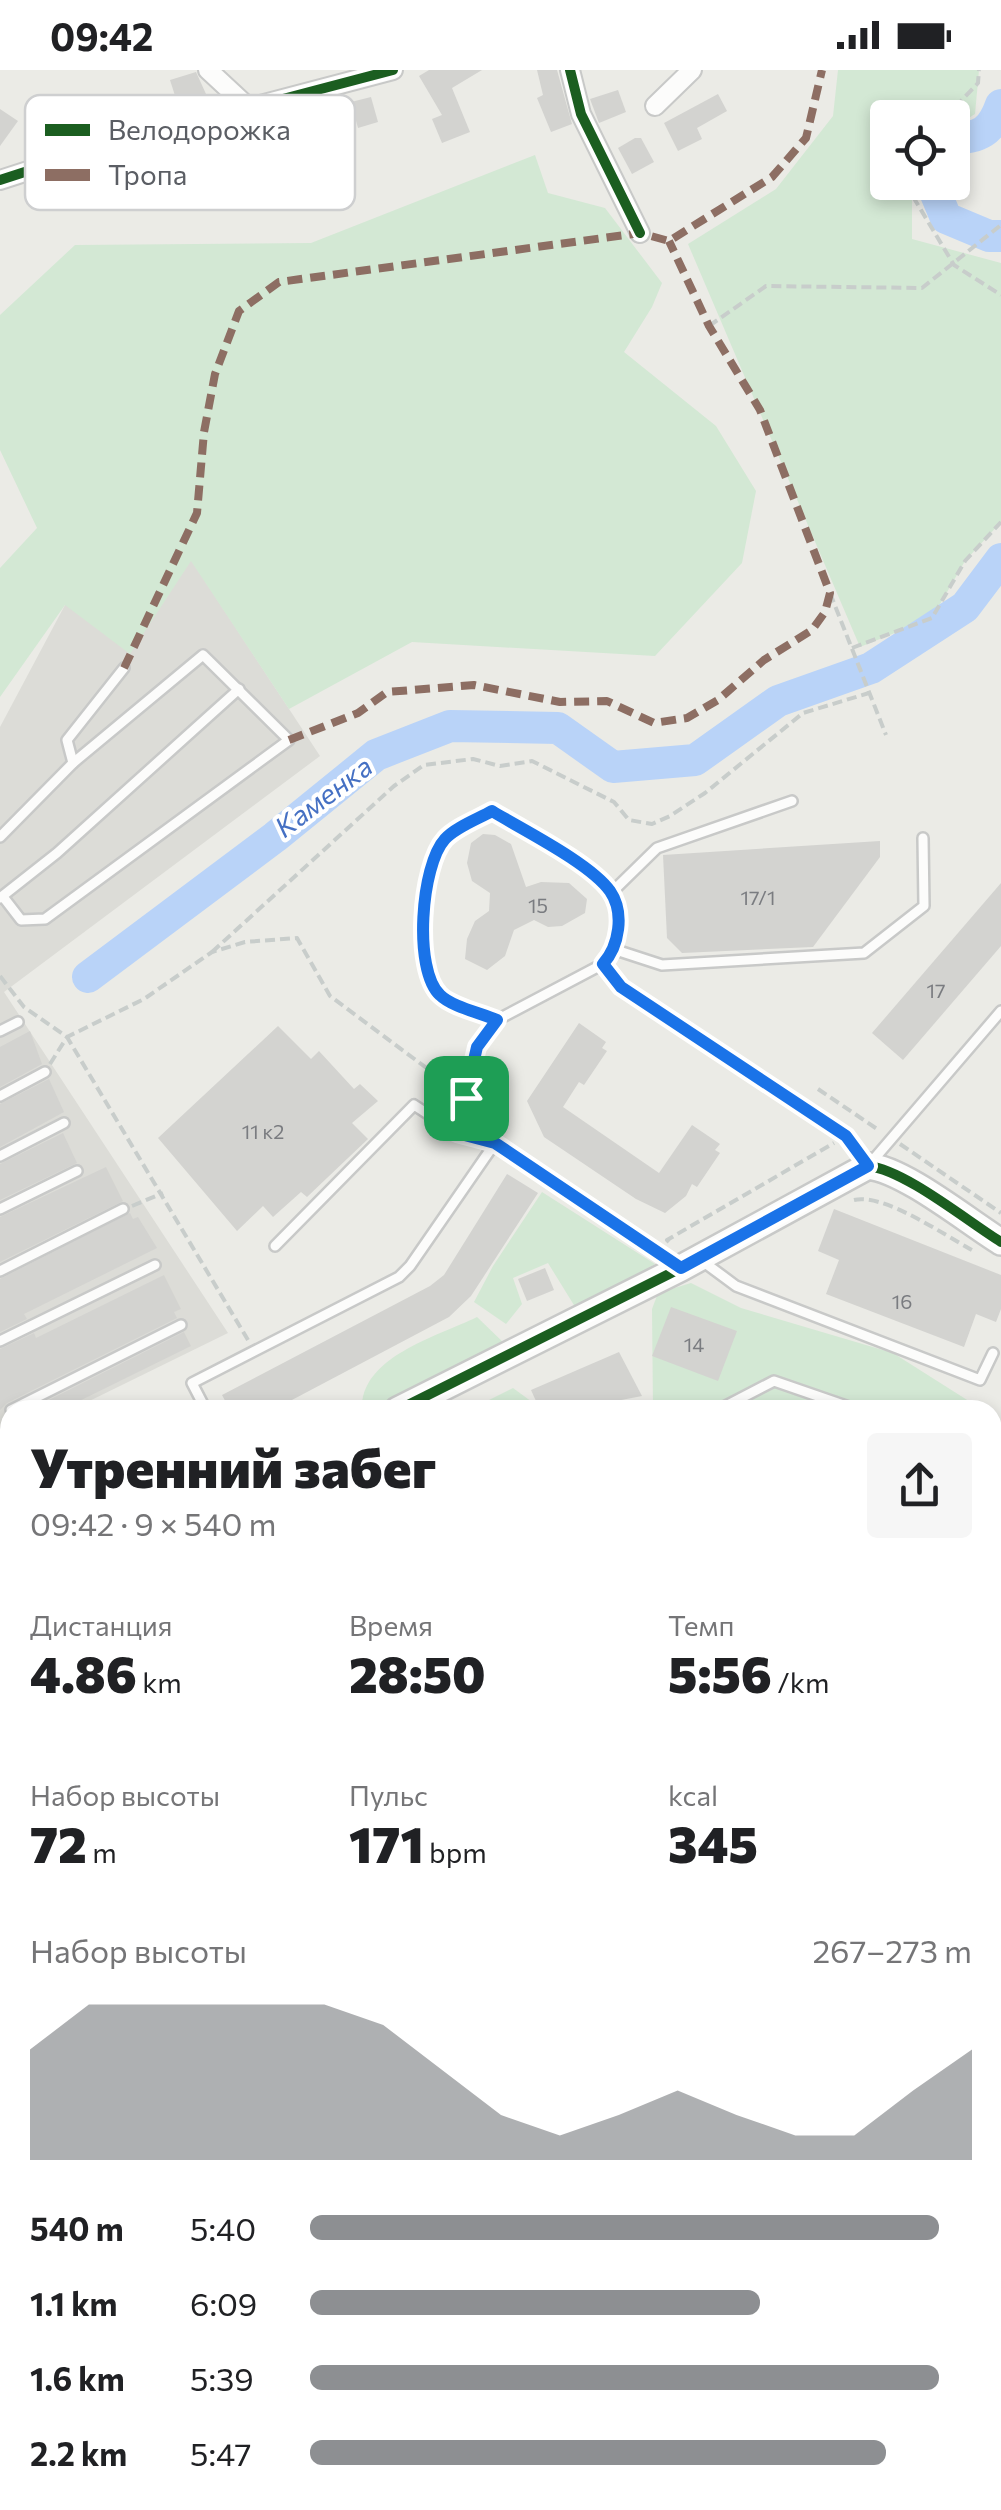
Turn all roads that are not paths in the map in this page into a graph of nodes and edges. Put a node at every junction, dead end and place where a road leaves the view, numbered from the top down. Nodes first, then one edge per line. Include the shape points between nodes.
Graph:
1 (208, 70) edge
2 (393, 70) edge
3 (570, 70) edge
4 (692, 70) edge
5 (235, 95) edge
6 (298, 95) edge
7 (655, 106) dead end
8 (25, 172) edge
9 (0, 180) edge
10 (640, 233) dead end
11 (124, 668) dead end
12 (239, 689) junction
13 (73, 763) junction
14 (792, 801) dead end
15 (0, 837) edge
16 (923, 838) dead end
17 (611, 892) junction
18 (2, 898) edge
19 (616, 950) junction
20 (603, 964) junction
21 (1001, 1012) edge
22 (497, 1020) junction
23 (18, 1022) dead end
24 (0, 1031) edge
25 (45, 1072) road end
26 (0, 1096) edge
27 (64, 1123) dead end
28 (457, 1133) junction
29 (495, 1143) junction
30 (0, 1156) edge
31 (868, 1166) junction
32 (77, 1171) dead end
33 (0, 1209) edge
34 (123, 1209) road end
35 (1001, 1242) edge
36 (275, 1246) dead end
37 (686, 1260) junction
38 (155, 1265) dead end
39 (0, 1271) edge
40 (181, 1325) dead end
41 (0, 1341) edge
42 (993, 1353) dead end
43 (30, 1400) edge
44 (201, 1400) edge
45 (417, 1400) edge
46 (737, 1400) edge
47 (829, 1400) edge

1 - 5 street
2 - 6 street
3 - 10 street via 581,114
4 - 7 street
8 - 9 street
11 - 13 lane via 66,740
12 - 13 lane via 202,655
12 - 18 lane
12 - 18 lane via 289,740 45,919 20,920
13 - 15 lane
14 - 17 lane via 658,848
16 - 19 lane via 924,906 864,953 662,965
17 - 19 lane
17 - 22 lane via 585,868 492,811 444,840 422,916 424,971 440,997
19 - 20 lane
20 - 22 lane
20 - 31 lane via 621,987 846,1136
21 - 31 lane
22 - 28 lane via 477,1047
23 - 24 lane
25 - 26 lane
27 - 30 lane
28 - 29 lane
28 - 36 lane via 414,1105
29 - 37 lane
29 - 44 lane via 399,1277 192,1383
31 - 35 street via 884,1168
31 - 37 street
32 - 33 lane
34 - 39 lane
37 - 42 lane via 736,1286 980,1380
37 - 45 street
38 - 41 lane
40 - 43 lane
46 - 47 lane via 774,1381

